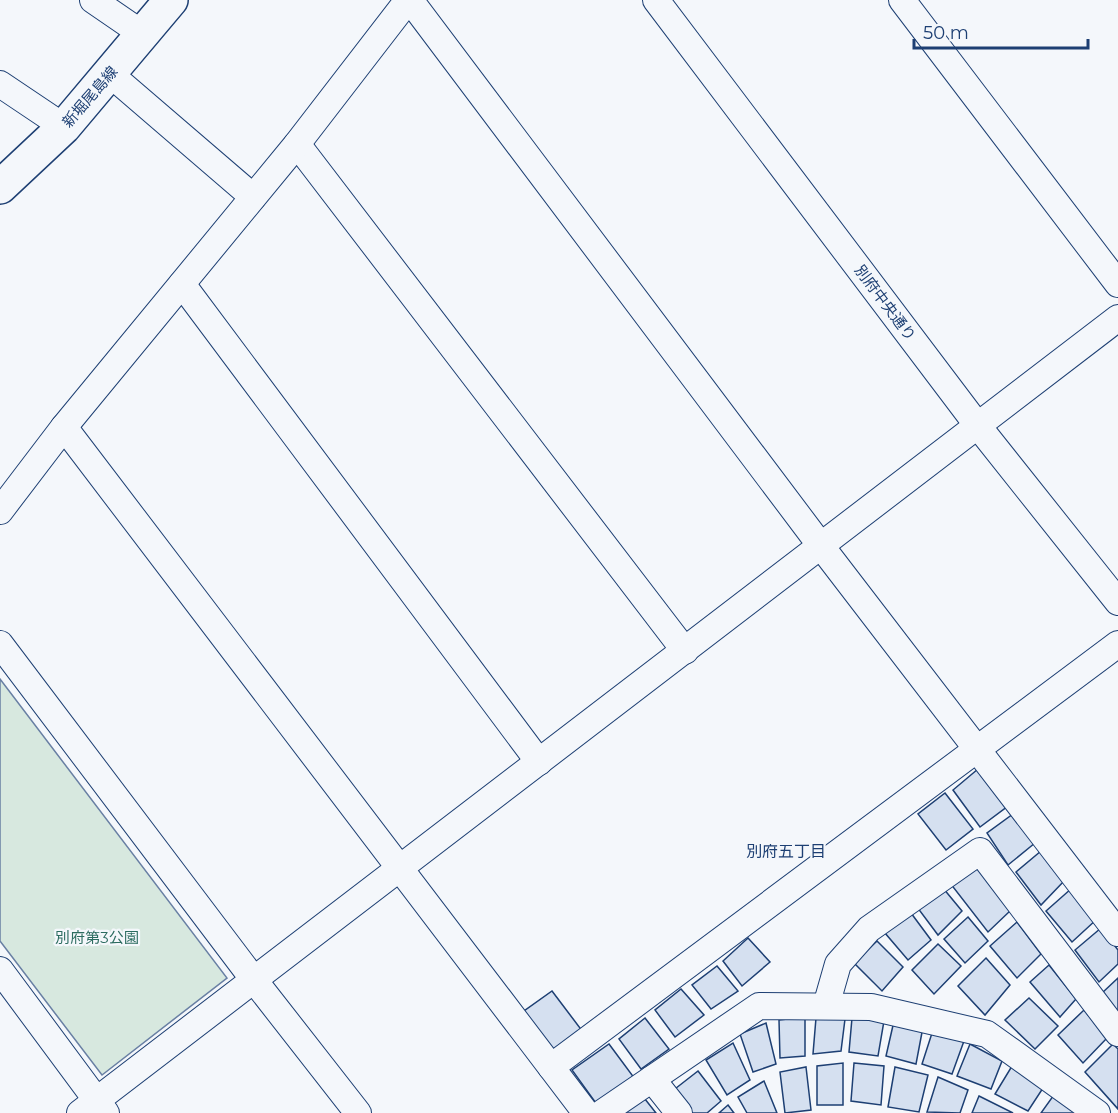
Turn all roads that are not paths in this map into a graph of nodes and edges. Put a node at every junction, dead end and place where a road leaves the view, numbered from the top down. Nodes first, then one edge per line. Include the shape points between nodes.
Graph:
1 (93, 0) edge
2 (171, 0) edge
3 (409, 0) edge
4 (656, 0) edge
5 (902, 0) edge
6 (144, 35) junction
7 (110, 74) junction
8 (0, 84) edge
9 (64, 127) junction
10 (297, 144) junction
11 (0, 187) edge
12 (253, 197) junction
13 (182, 284) junction
14 (1118, 284) edge
15 (1118, 318) edge
16 (978, 426) junction
17 (64, 428) junction
18 (0, 511) edge
19 (821, 546) junction
20 (1118, 602) edge
21 (0, 644) edge
22 (1118, 644) edge
23 (685, 651) junction
24 (977, 750) junction
25 (539, 762) junction
26 (400, 868) junction
27 (1118, 933) edge
28 (0, 970) edge
29 (254, 980) junction
30 (826, 1006) junction
31 (1118, 1033) edge
32 (551, 1068) junction
33 (652, 1079) junction
34 (94, 1109) edge
35 (358, 1113) edge
36 (586, 1113) edge
37 (602, 1113) edge
38 (679, 1113) edge
39 (1097, 1113) edge

1 - 6 street
2 - 6 main road, 新堀尾島線
3 - 10 street
3 - 19 street
4 - 16 street, 別府中央通り
5 - 14 street
6 - 7 main road, 新堀尾島線
7 - 9 main road, 新堀尾島線
7 - 12 street
8 - 9 street
9 - 11 main road, 新堀尾島線
10 - 12 street
10 - 23 street
12 - 13 street
13 - 17 street
13 - 25 street
15 - 16 street
16 - 19 street
16 - 20 street, 別府中央通り
17 - 18 street
17 - 26 street
19 - 23 street
19 - 24 street
21 - 29 street
22 - 24 street
23 - 25 street
24 - 27 street
24 - 32 street
25 - 26 street
26 - 29 street
26 - 32 street
28 - 34 street
29 - 34 street
29 - 35 street
30 - 31 street via 838,964 869,929 980,850
30 - 33 street via 759,1006
30 - 39 street via 872,1007 987,1034
32 - 36 street
33 - 37 street
33 - 38 street

